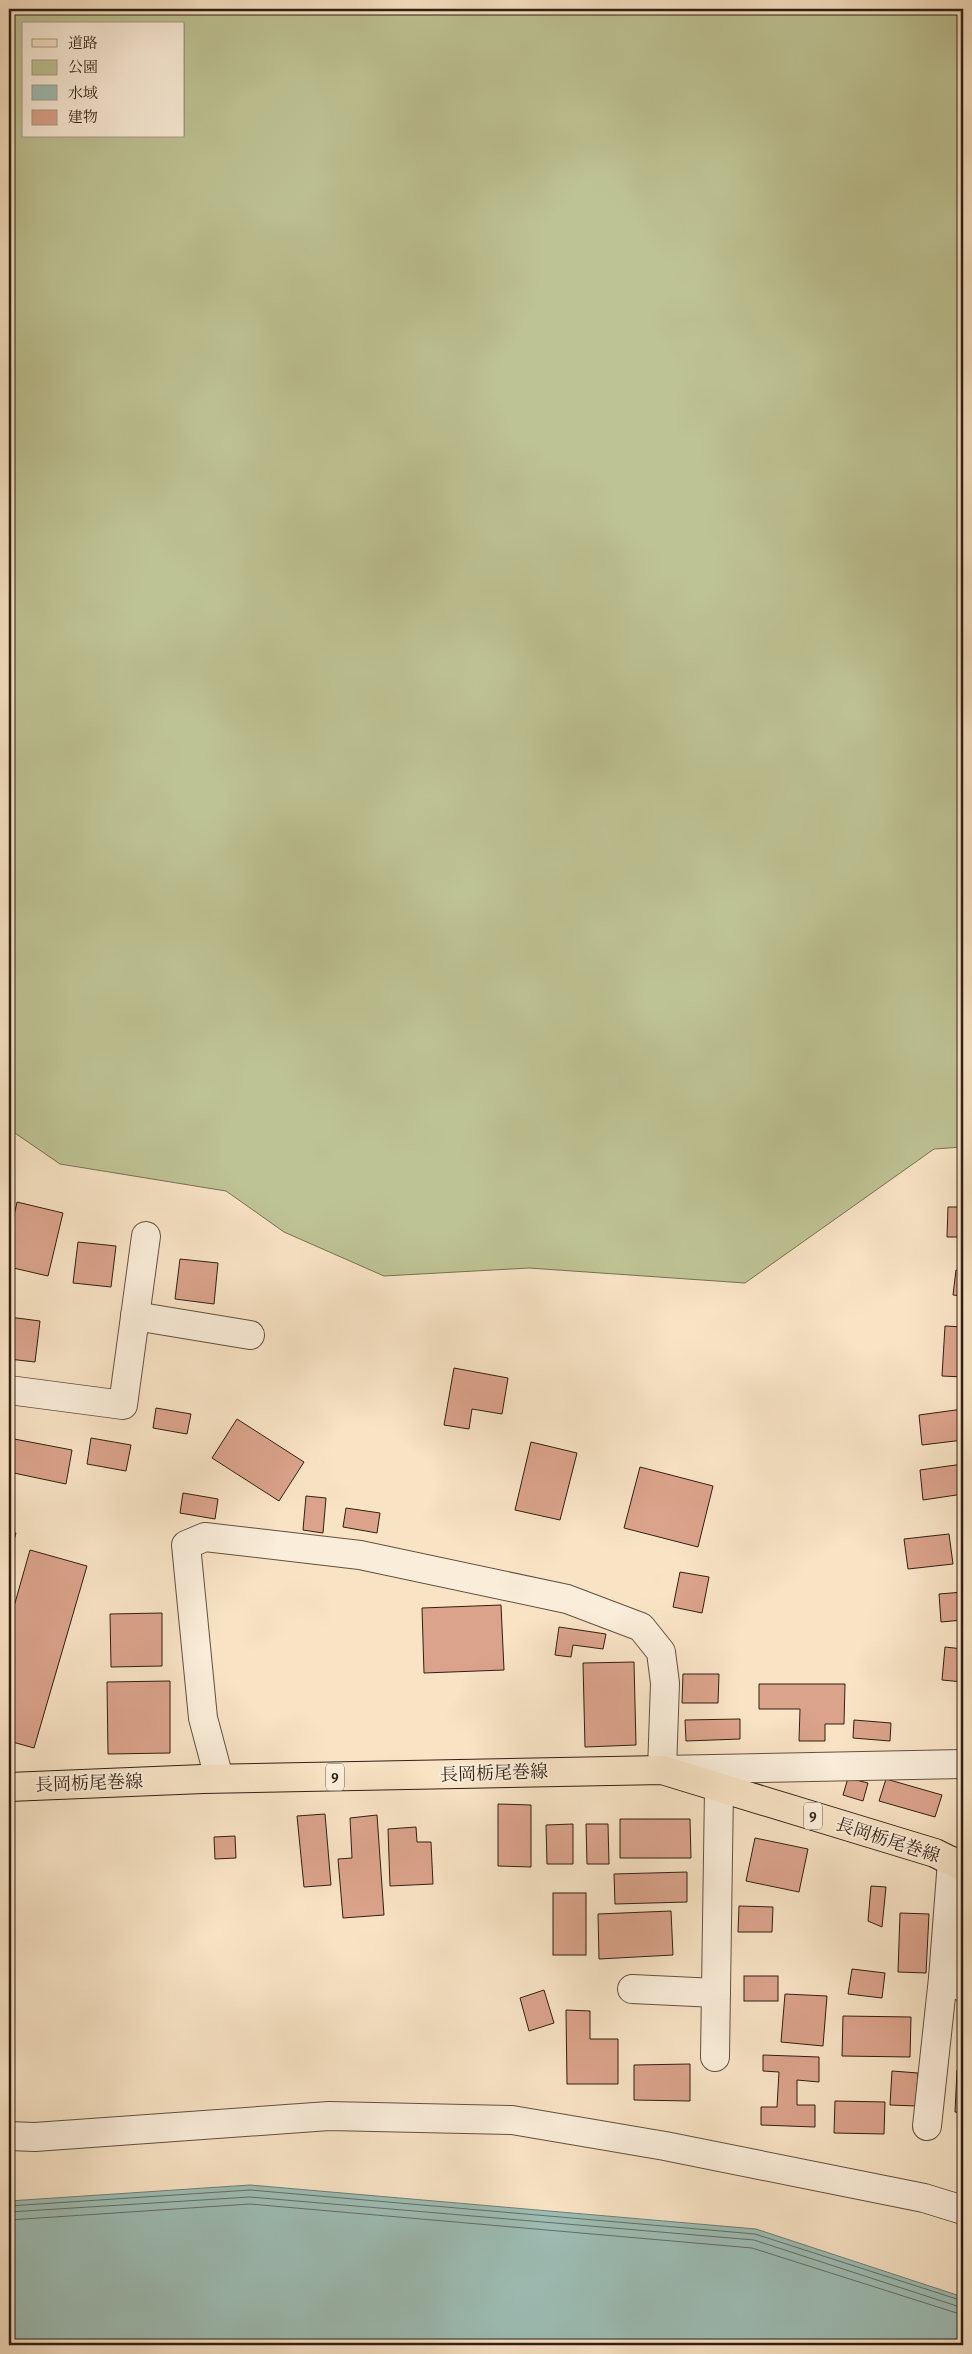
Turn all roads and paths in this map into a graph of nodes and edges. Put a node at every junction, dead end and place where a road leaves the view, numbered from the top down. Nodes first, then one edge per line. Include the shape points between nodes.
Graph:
1 (146, 1236) dead end
2 (135, 1316) junction
3 (250, 1335) dead end
4 (9, 1390) edge
5 (963, 1764) edge
6 (662, 1770) junction
7 (219, 1778) junction
8 (9, 1787) edge
9 (719, 1788) junction
10 (958, 1864) edge
11 (953, 1983) edge
12 (632, 1989) dead end
13 (716, 1993) junction
14 (715, 2057) dead end
15 (927, 2126) dead end
16 (9, 2136) edge
17 (963, 2210) edge

1 - 2 street
2 - 3 street
2 - 4 street via 123,1405
5 - 6 street
6 - 7 main road, 長岡栃尾巻線 / 9
6 - 7 street via 665,1683 661,1652 641,1627 567,1599 360,1555 205,1537 186,1545 203,1718
6 - 9 main road, 長岡栃尾巻線 / 9
7 - 8 main road, 長岡栃尾巻線 / 9
9 - 10 main road, 長岡栃尾巻線 / 9 via 935,1853
9 - 13 street
10 - 11 street
11 - 15 street
12 - 13 street
13 - 14 street
16 - 17 street via 34,2137 329,2116 512,2120 675,2148 924,2198

